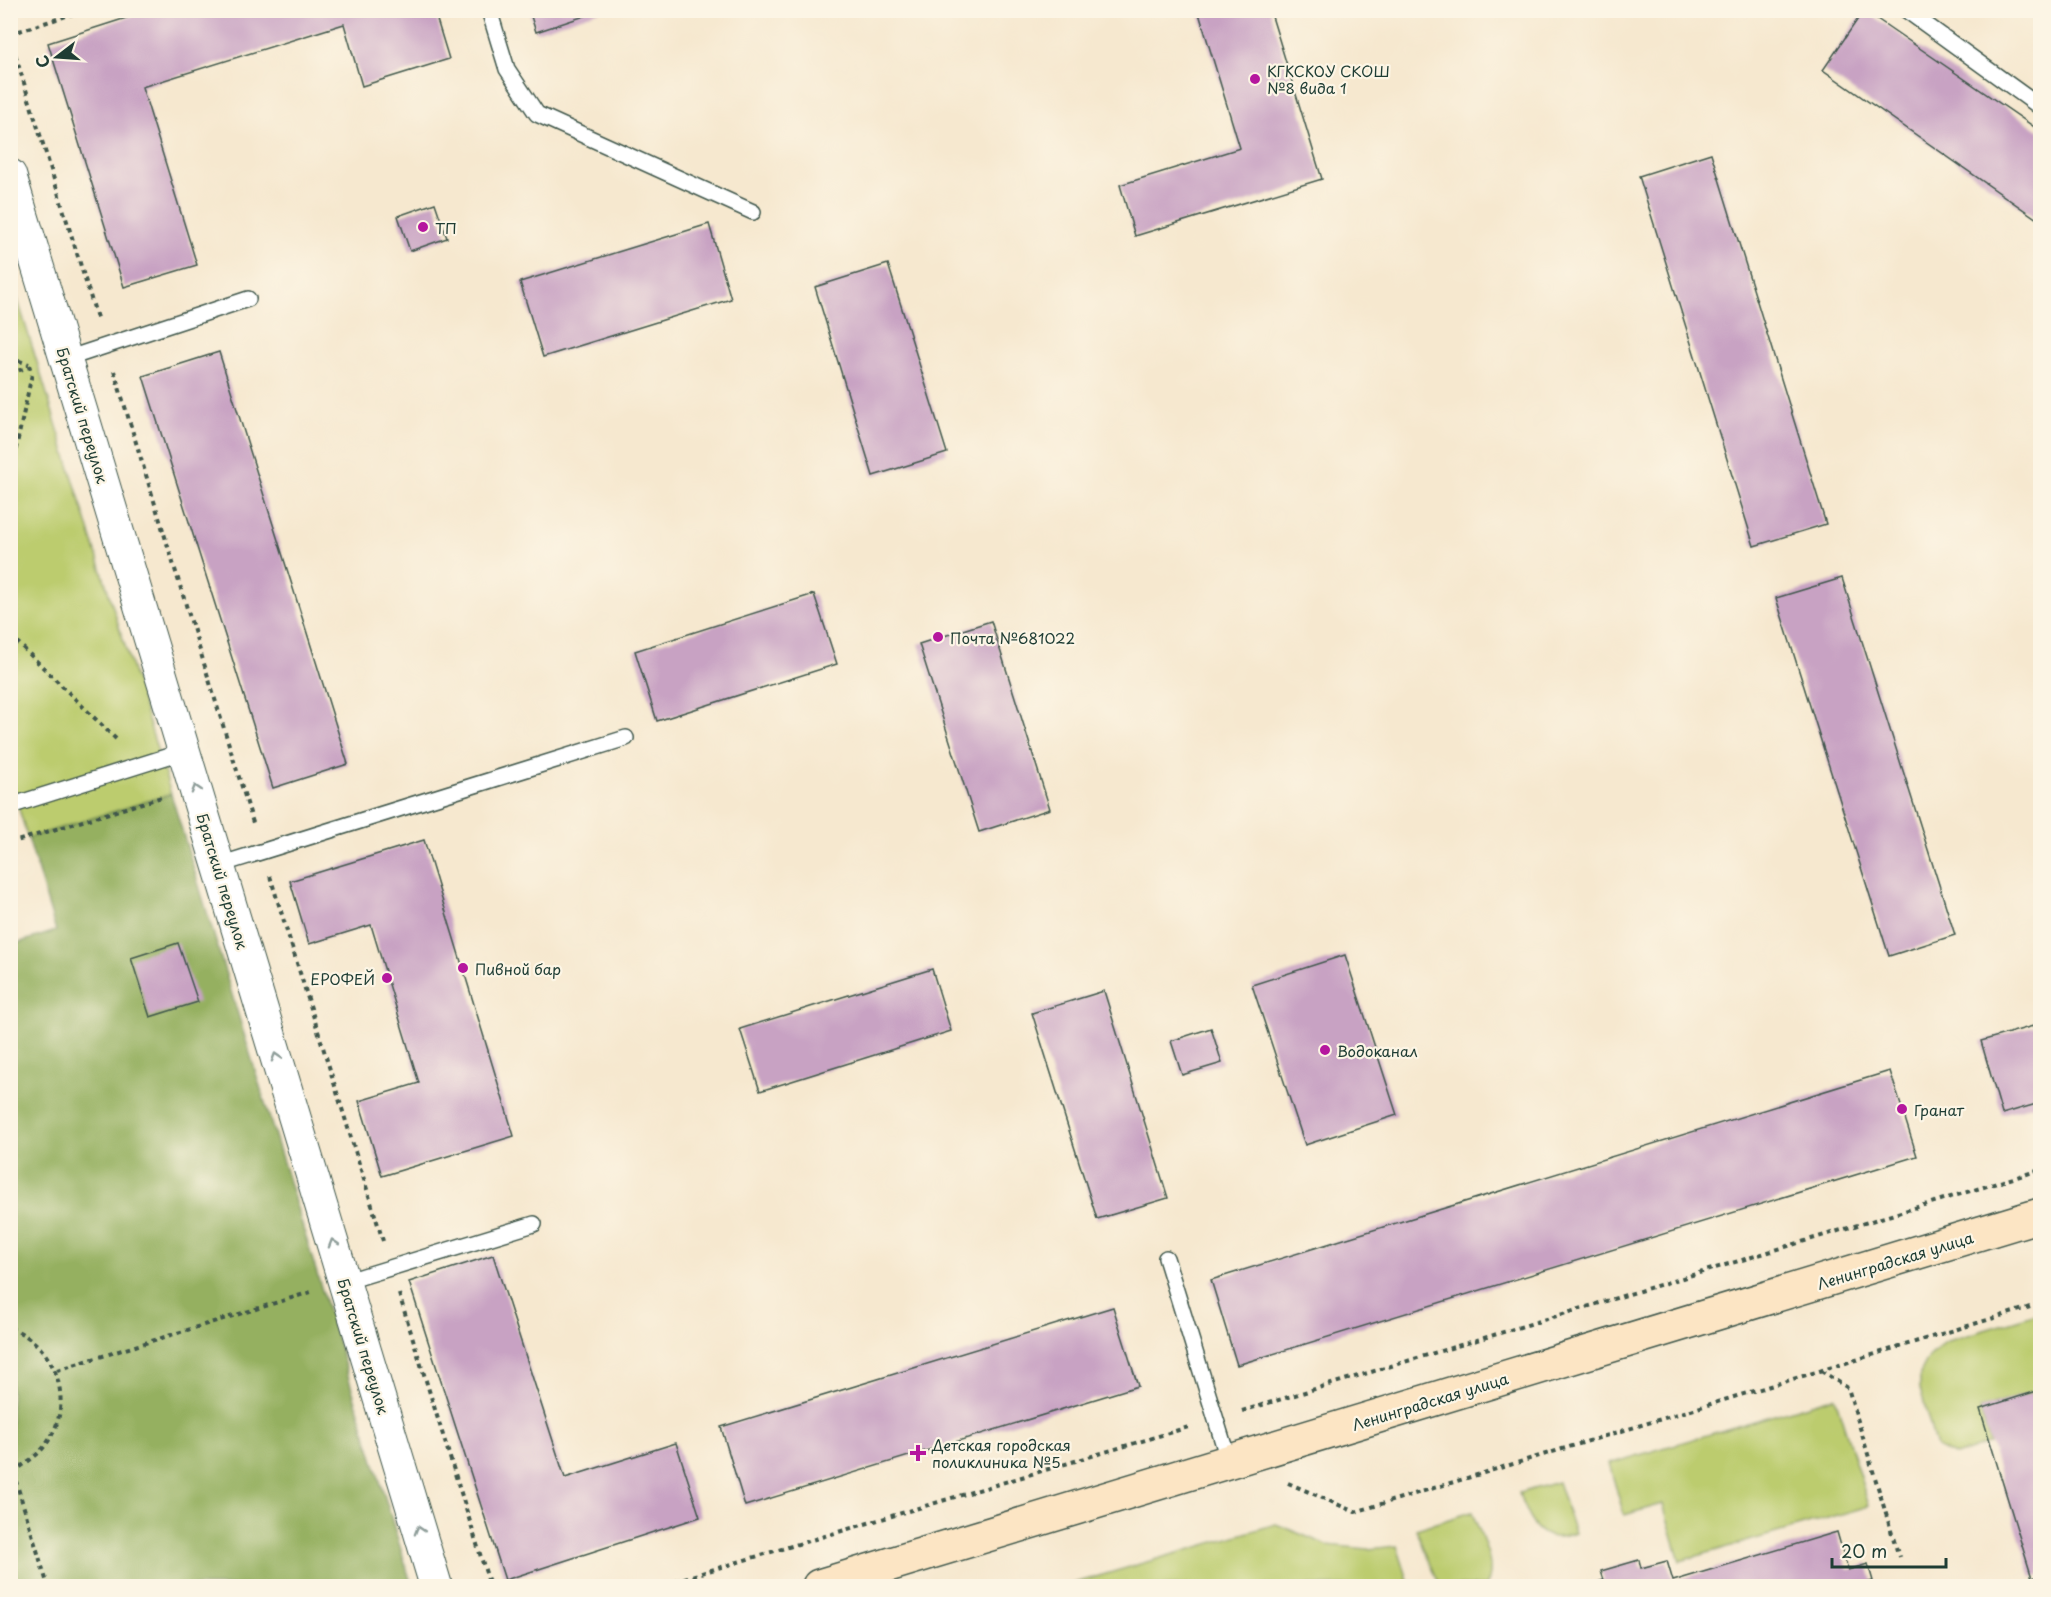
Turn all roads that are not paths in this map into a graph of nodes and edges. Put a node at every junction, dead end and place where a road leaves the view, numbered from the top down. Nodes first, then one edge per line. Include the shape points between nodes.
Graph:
1 (489, 10) edge
2 (1906, 10) edge
3 (2040, 107) edge
4 (10, 175) edge
5 (753, 212) dead end
6 (248, 299) dead end
7 (55, 361) junction
8 (626, 738) dead end
9 (185, 751) junction
10 (10, 806) edge
11 (219, 865) junction
12 (2040, 1215) edge
13 (534, 1224) dead end
14 (1166, 1258) dead end
15 (344, 1282) junction
16 (1229, 1462) junction
17 (436, 1587) edge
18 (819, 1587) edge

1 - 5 lane via 507,69 537,114
2 - 3 lane
4 - 7 street, Братский переулок
6 - 7 lane
7 - 9 street, Братский переулок
8 - 11 lane
9 - 10 lane
11 -> 9 street, Братский переулок
15 -> 11 street, Братский переулок
12 - 16 main road, Ленинградская улица
13 - 15 lane
14 - 16 lane
17 -> 15 street, Братский переулок
16 - 18 main road, Ленинградская улица

